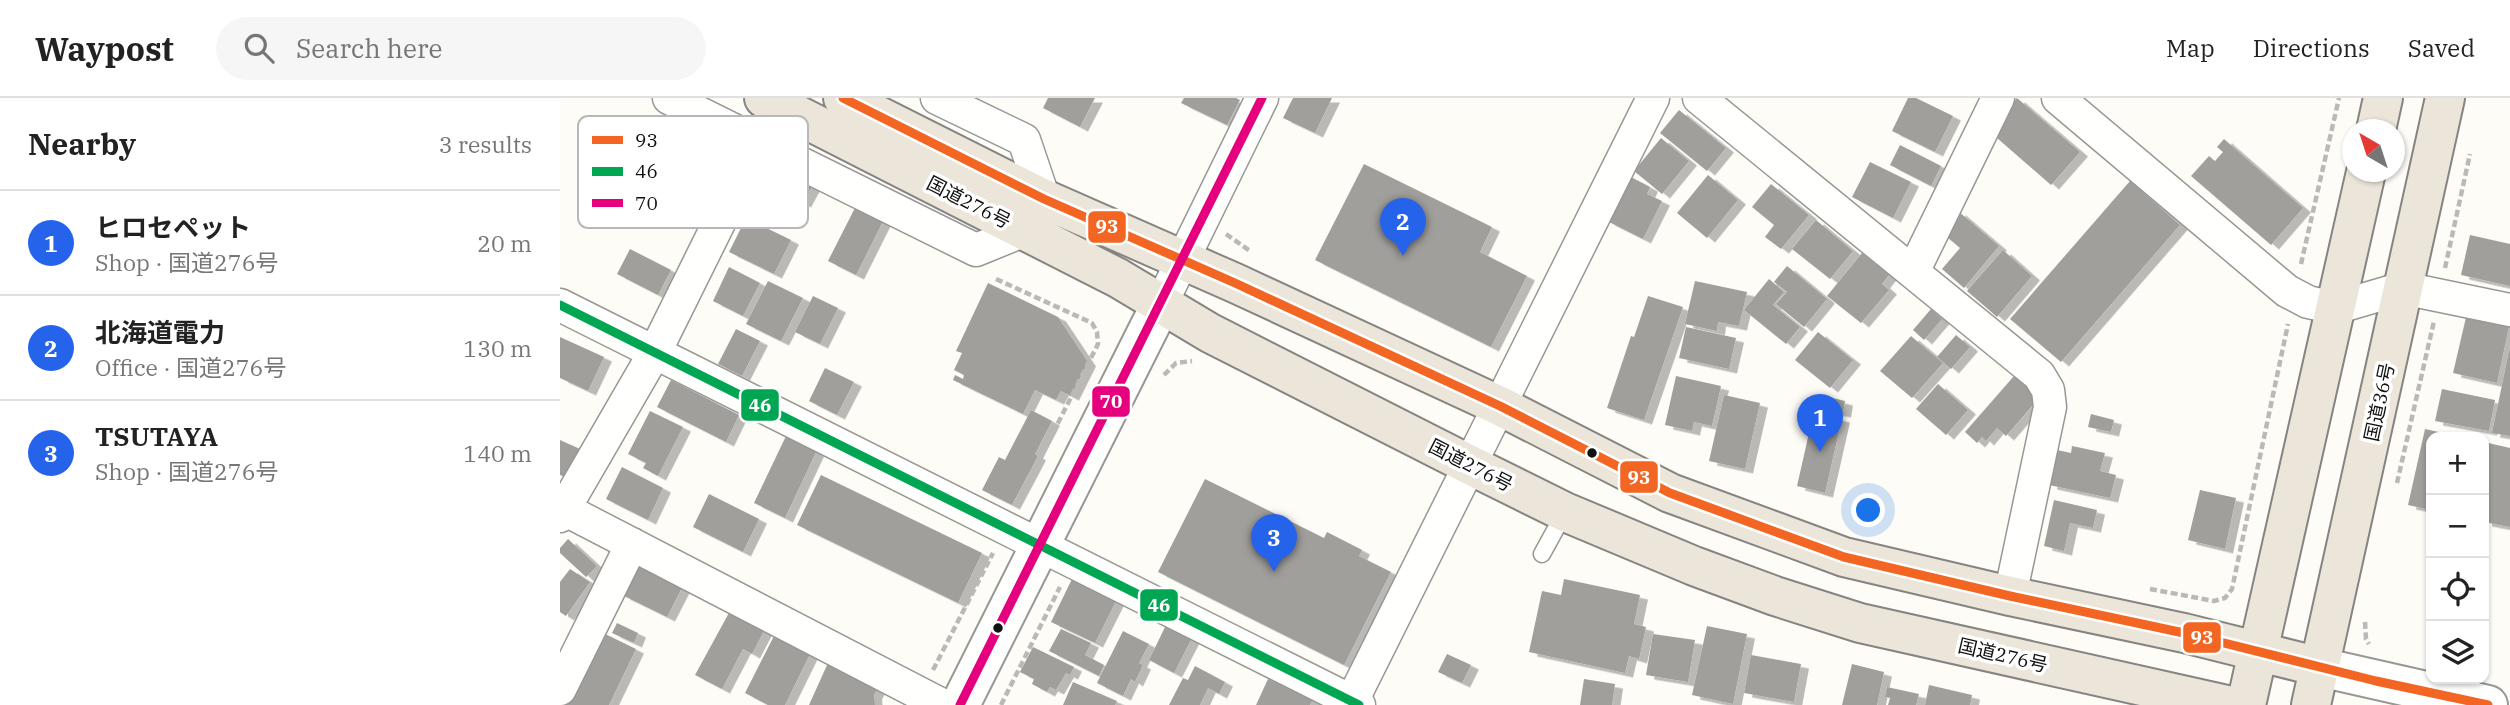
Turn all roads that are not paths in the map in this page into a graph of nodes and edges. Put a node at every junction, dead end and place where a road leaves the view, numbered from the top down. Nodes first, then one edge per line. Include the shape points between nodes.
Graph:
1 (669, 98) edge
2 (764, 98) edge
3 (843, 98) edge
4 (937, 98) edge
5 (1262, 98) edge
6 (1653, 98) edge
7 (1699, 98) edge
8 (1998, 98) edge
9 (2058, 98) edge
10 (2383, 98) edge
11 (2445, 98) edge
12 (706, 116) edge
13 (806, 116) edge
14 (808, 117) edge
15 (2378, 119) edge
16 (808, 166) edge
17 (2364, 182) edge
18 (1035, 214) junction
19 (716, 228) edge
20 (1182, 260) junction
21 (1913, 272) junction
22 (2422, 292) junction
23 (1161, 304) junction
24 (560, 305) edge
25 (2335, 308) junction
26 (2510, 310) edge
27 (655, 352) junction
28 (1500, 406) junction
29 (1470, 465) junction
30 (562, 510) edge
31 (1565, 512) junction
32 (632, 544) junction
33 (1542, 554) dead end
34 (1055, 555) junction
35 (2010, 596) junction
36 (2259, 652) junction
37 (2320, 667) junction
38 (560, 689) edge
39 (931, 700) edge
40 (1354, 704) edge
41 (960, 705) edge
42 (2227, 705) edge
43 (2246, 705) edge
44 (2311, 705) edge
45 (2488, 705) edge

1 - 12 street
2 - 13 highway, 国道276号
3 - 18 highway, 国道276号
4 - 18 street via 1024,140
5 - 20 street
6 - 28 street
7 - 21 street
8 - 21 street
9 - 25 street via 2287,291
10 - 15 highway
11 - 22 highway, 国道36号
14 - 18 highway, 国道276号
16 - 18 street via 976,250
17 - 25 highway
18 - 20 highway, 国道276号
18 - 23 highway, 国道276号 via 1118,278
19 - 27 street
20 - 23 street
20 - 28 highway, 国道276号
21 - 35 street via 2039,375 2048,390 2050,407
22 - 25 street
22 - 26 street
22 - 37 highway, 国道36号
23 - 29 highway, 国道276号
23 - 34 street
24 - 27 street
25 - 36 highway
27 - 30 street
27 - 34 street
28 - 29 street
28 - 35 highway, 国道276号 via 1695,503 1844,557
29 - 31 highway, 国道276号
29 - 40 street via 1410,607
30 - 32 street
31 - 33 lane
31 - 42 highway, 国道276号 via 1775,596 1860,623
32 - 38 street
32 - 39 street
34 - 40 street
34 - 41 street
35 - 36 highway, 国道276号
36 - 37 highway, 国道276号
36 - 43 highway
37 - 44 highway, 国道36号
37 - 45 street

